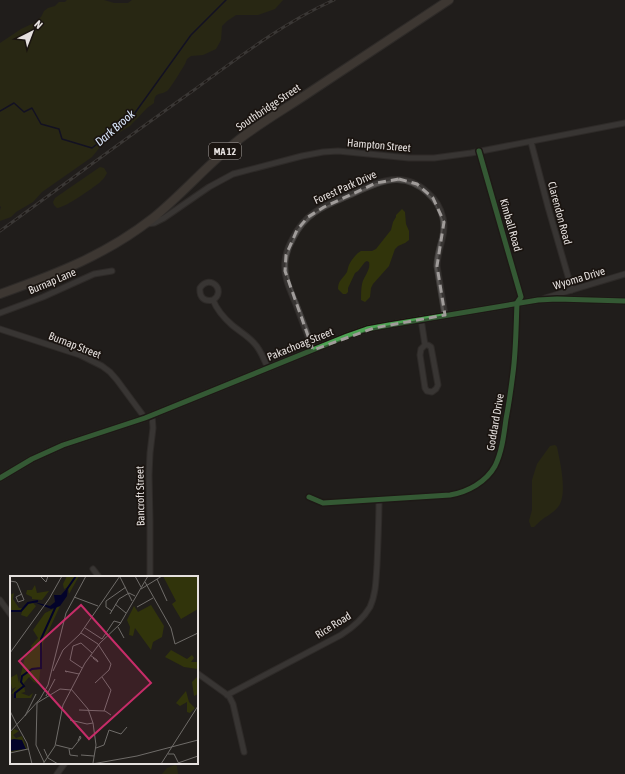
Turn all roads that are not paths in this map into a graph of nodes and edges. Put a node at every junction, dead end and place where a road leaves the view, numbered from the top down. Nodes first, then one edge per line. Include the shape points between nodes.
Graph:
1 (449, 0) edge
2 (625, 123) edge
3 (531, 142) junction
4 (479, 151) junction
5 (144, 225) junction
6 (112, 272) dead end
7 (625, 274) edge
8 (572, 290) junction
9 (0, 294) edge
10 (213, 300) dead end
11 (538, 300) junction
12 (625, 302) edge
13 (517, 303) junction
14 (0, 313) edge
15 (445, 315) junction
16 (421, 319) junction
17 (0, 329) edge
18 (425, 345) junction
19 (313, 350) junction
20 (268, 368) junction
21 (152, 415) junction
22 (145, 418) junction
23 (0, 478) edge
24 (309, 497) dead end
25 (379, 500) junction
26 (93, 569) dead end
27 (98, 576) edge
28 (150, 576) edge
29 (0, 600) edge
30 (10, 614) edge
31 (198, 674) edge
32 (227, 695) junction
33 (244, 752) dead end
34 (64, 764) edge
35 (57, 774) edge

1 - 5 main road, Southbridge Street / MA 12 via 245,135
2 - 3 street, Hampton Street
3 - 4 street, Hampton Street
3 - 8 street, Clarendon Road
4 - 5 street, Hampton Street via 426,158 338,151 302,156 233,174 209,186 164,218
4 - 13 street, Kimball Road via 521,297
5 - 9 main road, Southbridge Street / MA 12 via 114,245 71,267
6 - 14 street, Burnap Lane via 94,274
7 - 8 street, Wyoma Drive
8 - 11 street, Wyoma Drive
10 - 20 street via 224,317 256,345
11 - 12 street, Pakachoag Street
11 - 13 street, Pakachoag Street
13 - 15 street, Pakachoag Street
13 - 25 street, Goddard Drive via 513,372 502,446 491,471 476,486 456,494
15 - 16 street, Pakachoag Street
15 - 19 street, Forest Park Drive via 437,266 444,228 438,206 424,189 412,182 399,179 376,183 308,217 297,230 288,250 285,260 286,276
16 - 18 street
16 - 19 street, Pakachoag Street via 367,329
17 - 22 street, Burnap Street via 80,355 102,366 117,380
18 - 18 street via 431,347 438,385 432,392 425,388 420,355
19 - 20 street, Pakachoag Street
20 - 21 street, Pakachoag Street
21 - 22 street, Pakachoag Street
21 - 28 street, Bancroft Street via 149,475
22 - 23 street, Pakachoag Street via 63,444
24 - 25 street, Goddard Drive via 323,502
25 - 32 street, Rice Road via 376,585 373,599 365,615 341,635
26 - 27 street
29 - 30 street
31 - 32 street
32 - 33 street via 232,702
34 - 35 street

